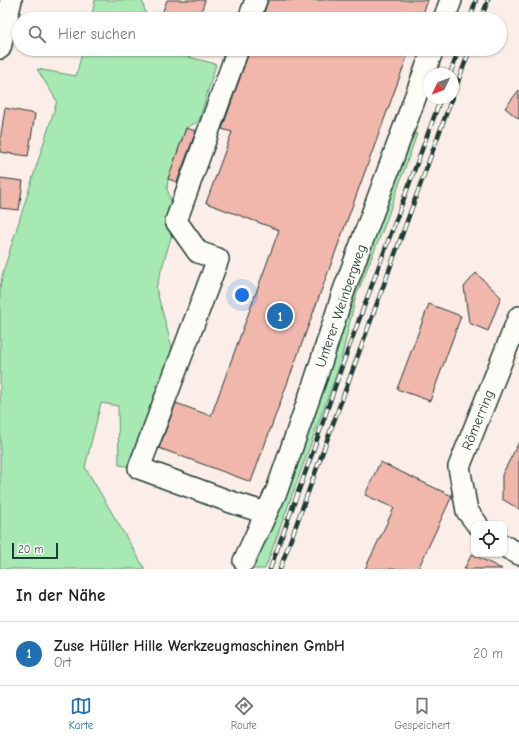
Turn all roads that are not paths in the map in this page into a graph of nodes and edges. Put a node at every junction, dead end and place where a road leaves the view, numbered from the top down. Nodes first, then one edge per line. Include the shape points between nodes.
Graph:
1 (11, 0) edge
2 (256, 0) edge
3 (451, 0) edge
4 (252, 12) edge
5 (447, 12) edge
6 (0, 48) edge
7 (235, 56) edge
8 (430, 56) edge
9 (519, 317) edge
10 (266, 513) junction
11 (475, 521) edge
12 (507, 548) edge
13 (519, 554) edge
14 (244, 561) dead end

1 - 6 street
2 - 4 street
3 - 5 street
7 - 10 street via 176,221 198,252 218,260 139,468
8 - 10 street, Unterer Weinbergweg via 343,294 277,490
9 - 11 street, Römerring via 459,467 467,511
10 - 14 street, Unterer Weinbergweg
12 - 13 street

